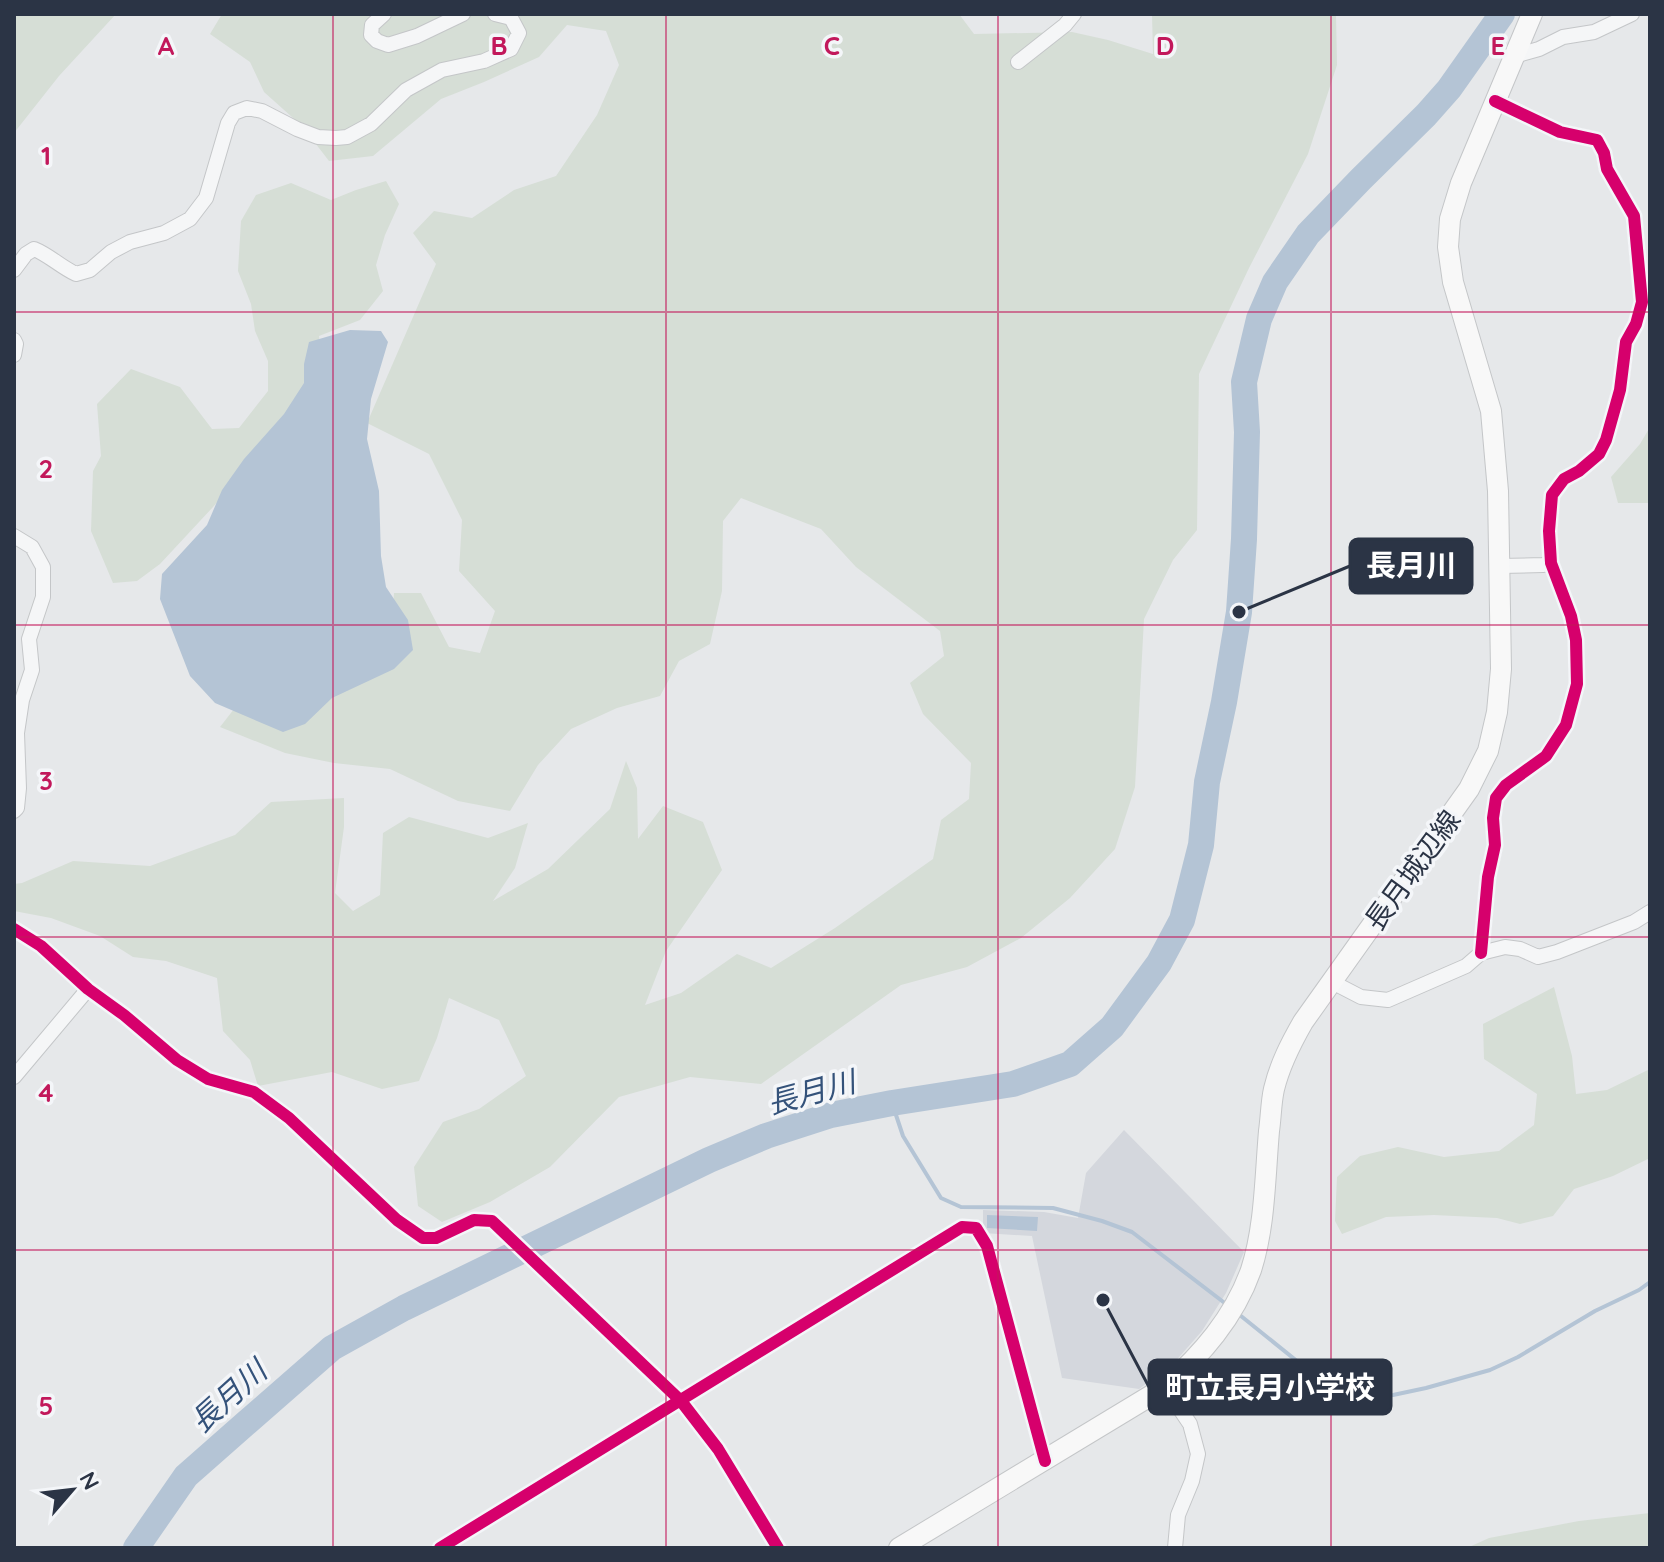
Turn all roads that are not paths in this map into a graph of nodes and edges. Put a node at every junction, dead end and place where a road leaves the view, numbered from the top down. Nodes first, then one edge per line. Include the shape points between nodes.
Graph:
1 (384, 14) edge
2 (463, 14) edge
3 (495, 14) edge
4 (1074, 14) edge
5 (1532, 14) edge
6 (1632, 14) edge
7 (1514, 56) junction
8 (1018, 62) dead end
9 (1495, 101) junction
10 (14, 270) edge
11 (14, 340) edge
12 (14, 355) edge
13 (14, 536) edge
14 (1551, 563) junction
15 (1499, 566) junction
16 (14, 811) edge
17 (1650, 912) edge
18 (14, 929) edge
19 (1481, 953) junction
20 (1332, 982) junction
21 (88, 989) junction
22 (14, 1077) edge
23 (1165, 1387) junction
24 (681, 1401) junction
25 (1045, 1461) junction
26 (440, 1548) edge
27 (778, 1548) edge
28 (899, 1548) edge
29 (1175, 1548) edge

1 - 2 street via 372,25 371,35 388,45
3 - 10 street via 511,18 519,33 511,49 442,70 406,90 371,124 347,137 318,137 262,111 247,108 234,113 206,198 190,219 130,242 90,270 76,274 34,249
4 - 8 street
5 - 7 main road, 長月城辺線
6 - 7 street via 1594,32 1563,37
7 - 9 main road, 長月城辺線
9 - 14 street via 1560,132 1597,140 1634,216 1642,302 1626,342 1606,440 1599,454 1564,479 1552,495
9 - 15 main road, 長月城辺線 via 1461,183 1448,247 1453,282 1491,411
11 - 12 street
13 - 16 street via 32,547 43,567 43,597 29,639 32,670 17,733 19,788
14 - 15 street
14 - 19 street via 1571,616 1577,684 1566,725 1546,756 1496,798
15 - 20 main road, 長月城辺線 via 1501,669 1488,751 1469,789
17 - 19 street via 1538,957 1505,947
18 - 21 street
19 - 20 street via 1466,966 1388,1000 1361,997
20 - 23 main road, 長月城辺線 via 1285,1053 1273,1091 1260,1233 1239,1299 1211,1341
21 - 22 street
21 - 24 street via 177,1060 208,1079 254,1092 289,1118 423,1238 436,1238 474,1220 492,1221
23 - 25 main road, 長月城辺線
23 - 29 street via 1190,1424 1198,1454 1178,1515
24 - 25 street via 962,1227 976,1228 987,1246
24 - 26 street
24 - 27 street via 718,1449
25 - 28 main road, 長月城辺線

